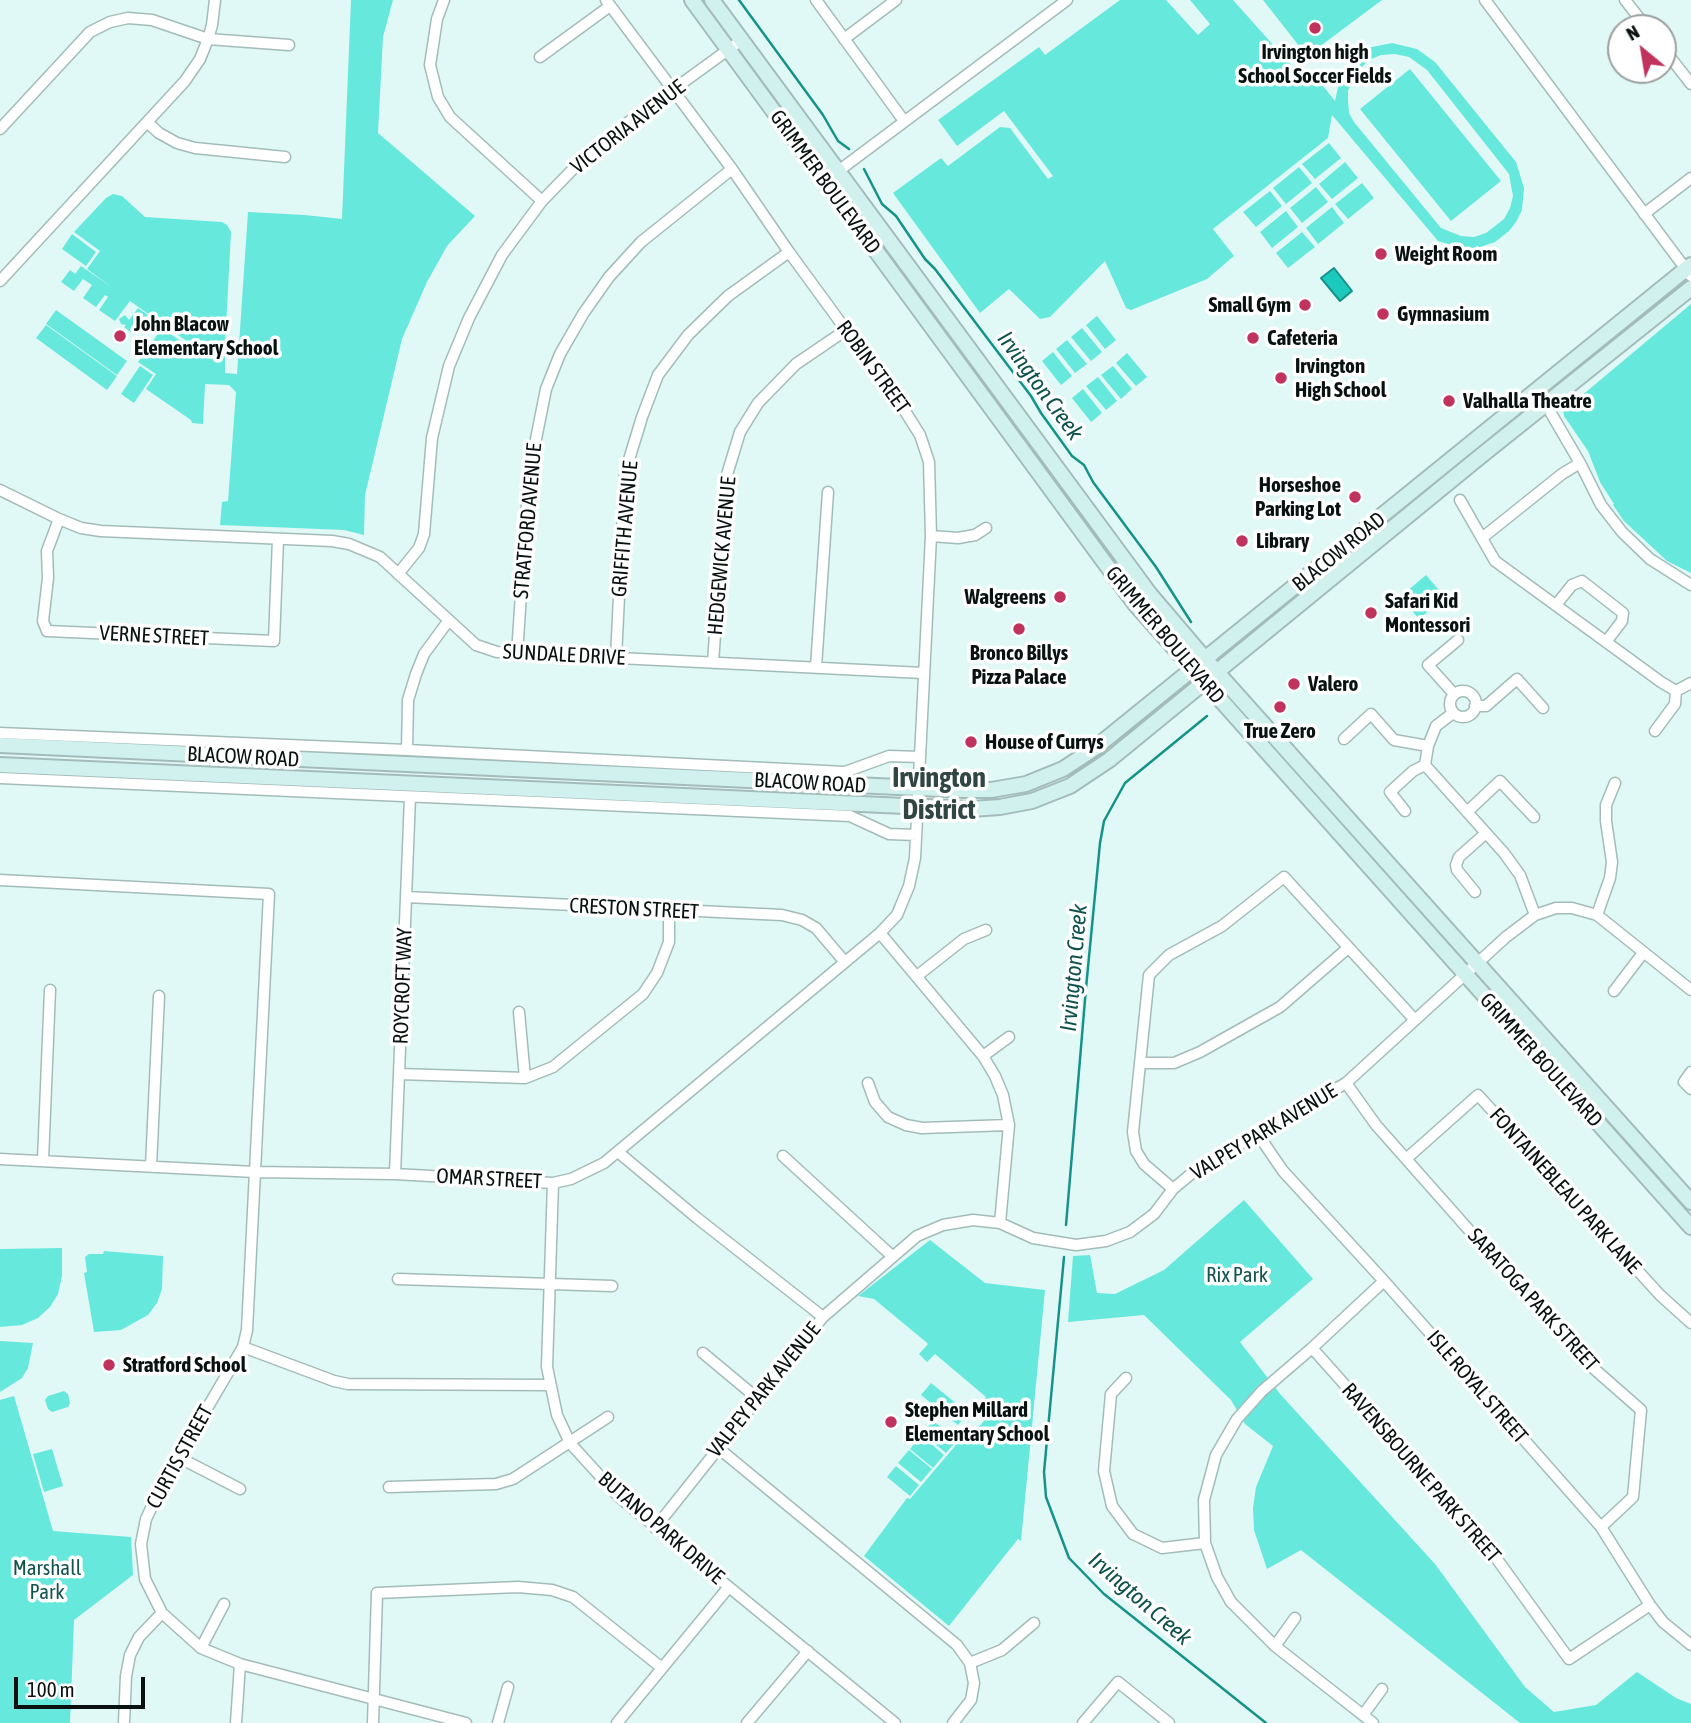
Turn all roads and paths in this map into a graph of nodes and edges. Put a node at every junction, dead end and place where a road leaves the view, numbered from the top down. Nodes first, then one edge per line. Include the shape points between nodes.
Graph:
1 (215, 0) edge
2 (444, 0) edge
3 (692, 0) edge
4 (712, 0) edge
5 (816, 0) edge
6 (896, 0) edge
7 (1067, 0) edge
8 (1485, 0) edge
9 (1625, 0) edge
10 (608, 3) edge
11 (1636, 14) edge
12 (208, 39) junction
13 (743, 39) junction
14 (844, 39) junction
15 (289, 45) dead end
16 (728, 50) junction
17 (540, 57) dead end
18 (1677, 66) edge
19 (1691, 84) edge
20 (673, 91) junction
21 (904, 121) junction
22 (146, 122) junction
23 (0, 129) edge
24 (285, 157) dead end
25 (732, 169) junction
26 (839, 171) junction
27 (1691, 178) edge
28 (825, 181) junction
29 (542, 201) junction
30 (1644, 214) junction
31 (789, 252) junction
32 (1689, 270) edge
33 (1, 276) edge
34 (1691, 288) edge
35 (846, 330) junction
36 (1538, 391) junction
37 (1545, 405) junction
38 (1580, 463) junction
39 (0, 490) edge
40 (828, 492) dead end
41 (1461, 500) dead end
42 (59, 519) junction
43 (986, 528) dead end
44 (931, 536) junction
45 (1482, 538) junction
46 (278, 539) junction
47 (398, 574) junction
48 (1691, 585) edge
49 (1556, 605) junction
50 (449, 620) junction
51 (1458, 640) dead end
52 (1606, 642) junction
53 (517, 654) junction
54 (615, 658) junction
55 (1206, 660) junction
56 (713, 663) junction
57 (816, 667) junction
58 (1193, 670) junction
59 (1218, 672) junction
60 (923, 673) junction
61 (1204, 683) junction
62 (1691, 683) edge
63 (1676, 691) junction
64 (1454, 694) junction
65 (1475, 706) junction
66 (1543, 708) dead end
67 (1453, 713) junction
68 (1655, 731) dead end
69 (0, 733) edge
70 (1345, 739) dead end
71 (0, 745) edge
72 (1428, 746) junction
73 (407, 750) junction
74 (920, 757) junction
75 (0, 765) edge
76 (1425, 765) junction
77 (0, 778) edge
78 (1615, 783) dead end
79 (918, 788) junction
80 (410, 797) junction
81 (917, 805) junction
82 (1405, 811) dead end
83 (1467, 812) junction
84 (1534, 817) dead end
85 (1486, 833) junction
86 (916, 835) junction
87 (0, 880) edge
88 (1475, 892) dead end
89 (406, 897) junction
90 (668, 911) junction
91 (1535, 915) junction
92 (1597, 915) junction
93 (986, 930) dead end
94 (880, 933) junction
95 (1348, 948) junction
96 (1643, 953) junction
97 (844, 961) junction
98 (1477, 962) junction
99 (1691, 973) edge
100 (1464, 974) junction
101 (917, 976) junction
102 (1687, 987) edge
103 (50, 990) dead end
104 (1614, 991) dead end
105 (159, 996) dead end
106 (519, 1012) dead end
107 (1414, 1019) junction
108 (1010, 1037) dead end
109 (983, 1056) junction
110 (1141, 1063) junction
111 (1691, 1072) edge
112 (399, 1074) junction
113 (525, 1077) junction
114 (868, 1083) dead end
115 (1346, 1083) junction
116 (1691, 1089) edge
117 (1009, 1125) junction
118 (1257, 1133) junction
119 (618, 1152) junction
120 (783, 1156) dead end
121 (0, 1159) edge
122 (1406, 1159) junction
123 (43, 1160) junction
124 (151, 1166) junction
125 (255, 1172) junction
126 (395, 1174) junction
127 (553, 1183) junction
128 (1173, 1189) junction
129 (1691, 1202) edge
130 (1000, 1223) junction
131 (1691, 1227) edge
132 (892, 1256) junction
133 (398, 1279) dead end
134 (1384, 1281) junction
135 (549, 1284) junction
136 (612, 1286) dead end
137 (823, 1317) junction
138 (1691, 1323) edge
139 (243, 1347) junction
140 (1312, 1348) junction
141 (703, 1353) dead end
142 (1126, 1378) dead end
143 (550, 1385) junction
144 (757, 1398) junction
145 (608, 1417) dead end
146 (570, 1443) junction
147 (717, 1447) junction
148 (178, 1457) junction
149 (389, 1488) dead end
150 (240, 1489) dead end
151 (1601, 1527) junction
152 (655, 1528) junction
153 (1205, 1543) junction
154 (728, 1588) junction
155 (224, 1605) dead end
156 (1650, 1605) junction
157 (162, 1613) junction
158 (1295, 1618) dead end
159 (1034, 1623) dead end
160 (1691, 1644) edge
161 (1275, 1646) junction
162 (201, 1648) junction
163 (808, 1651) junction
164 (970, 1662) junction
165 (240, 1664) junction
166 (662, 1668) junction
167 (508, 1687) dead end
168 (1382, 1689) dead end
169 (373, 1697) junction
170 (1363, 1715) junction
171 (124, 1723) edge
172 (236, 1723) edge
173 (373, 1723) edge
174 (466, 1723) edge
175 (498, 1723) edge
176 (617, 1723) edge
177 (747, 1723) edge
178 (895, 1723) edge
179 (953, 1723) edge
180 (1083, 1723) edge
181 (1169, 1723) edge
182 (1373, 1723) edge

1 - 12 street
2 - 29 street via 430,65 438,97 450,117
3 - 16 main road, GRIMMER BOULEVARD
4 - 13 main road, GRIMMER BOULEVARD
5 - 14 street
6 - 14 street
7 - 21 street
8 - 30 street
9 - 11 street
10 - 17 street
10 - 20 street, ROBIN STREET
12 - 15 street
12 - 22 street via 185,81
12 - 23 street via 152,20 110,22 90,32
13 - 16 street, VICTORIA AVENUE
13 - 26 main road, GRIMMER BOULEVARD
14 - 21 street
16 - 20 street, VICTORIA AVENUE
16 - 28 main road, GRIMMER BOULEVARD
18 - 19 street
20 - 25 street, ROBIN STREET
20 - 29 street, VICTORIA AVENUE via 606,140
21 - 26 street
22 - 24 street via 177,143 195,148
22 - 33 street
25 - 31 street, ROBIN STREET
25 - 53 street, STRATFORD AVENUE via 641,242 609,277 560,354 546,389 529,474
26 - 28 street
26 - 55 main road, GRIMMER BOULEVARD via 1142,583
27 - 30 street
28 - 58 main road, GRIMMER BOULEVARD via 1135,604
29 - 47 street, VICTORIA AVENUE via 502,255 449,366 432,438 424,534
30 - 32 street
31 - 35 street, ROBIN STREET
31 - 54 street, GRIFFITH AVENUE via 728,296 688,335 659,375 625,473
32 - 36 main road, BLACOW ROAD
34 - 37 main road, BLACOW ROAD
35 - 44 street, ROBIN STREET via 920,435 929,462
35 - 56 street, HEDGEWICK AVENUE via 796,364 758,403 740,432 726,478
36 - 37 street
36 - 55 main road, BLACOW ROAD
37 - 38 street
37 - 59 main road, BLACOW ROAD
38 - 45 street
38 - 48 street via 1601,505 1622,533 1650,559
39 - 42 street, SUNDALE DRIVE
40 - 57 street
41 - 45 street
42 - 46 street, SUNDALE DRIVE via 101,531
42 - 46 street, VERNE STREET via 47,551 43,621 47,632 274,641
43 - 44 street via 958,538
44 - 60 street, ROBIN STREET
45 - 49 street via 1495,561
46 - 47 street, SUNDALE DRIVE via 349,544 380,558
47 - 50 street, SUNDALE DRIVE
49 - 52 street
49 - 52 street via 1572,585 1582,581 1623,613
50 - 53 street, SUNDALE DRIVE via 476,645
50 - 73 street via 424,654 416,674 408,699
51 - 64 street via 1428,665
52 - 63 street
53 - 54 street, SUNDALE DRIVE
54 - 56 street, SUNDALE DRIVE
55 - 58 main road, BLACOW ROAD
55 - 59 main road, GRIMMER BOULEVARD
56 - 57 street, SUNDALE DRIVE
57 - 60 street, SUNDALE DRIVE
58 - 61 main road, GRIMMER BOULEVARD
58 - 79 main road, BLACOW ROAD via 1088,753 1046,777 991,790
59 - 61 main road, BLACOW ROAD
59 - 98 main road, GRIMMER BOULEVARD
60 - 74 street, ROBIN STREET
61 - 81 main road, BLACOW ROAD via 1101,766 1052,794 991,808
61 - 100 main road, GRIMMER BOULEVARD
62 - 63 street
63 - 68 street via 1675,704
64 - 65 street via 1470,693
64 - 67 street via 1450,701
65 - 66 street via 1486,706 1517,679
65 - 67 street via 1465,717
67 - 72 street via 1436,726
69 - 73 street, BLACOW ROAD
70 - 72 street via 1371,715 1394,740
71 - 79 main road, BLACOW ROAD
72 - 76 street
73 - 74 street, BLACOW ROAD via 845,772 889,756
74 - 79 street, ROBIN STREET
75 - 81 main road, BLACOW ROAD
76 - 82 street via 1390,792
76 - 83 street
77 - 80 street, BLACOW ROAD
78 - 92 street via 1606,805 1610,878
79 - 81 street, ROBIN STREET
80 - 86 street, BLACOW ROAD via 850,816 889,834
80 - 89 street, ROYCROFT WAY
81 - 86 street, OMAR STREET
83 - 84 street via 1500,781
83 - 85 street
85 - 88 street via 1456,865
85 - 91 street via 1520,875
86 - 94 street, OMAR STREET via 909,886 897,915
87 - 125 street, CURTIS STREET via 269,894
89 - 90 street, CRESTON STREET
89 - 112 street, ROYCROFT WAY
90 - 97 street, CRESTON STREET via 782,915 802,920 816,928
90 - 113 street via 668,942 643,994 553,1067
91 - 92 street, VALPEY PARK AVENUE via 1572,908
91 - 98 street, VALPEY PARK AVENUE
92 - 96 street, VALPEY PARK AVENUE
93 - 101 street via 964,939
94 - 97 street, OMAR STREET
94 - 101 street
95 - 107 street
95 - 110 street via 1280,1007 1200,1052 1174,1063
95 - 110 street via 1284,877 1222,926 1169,955 1149,975
96 - 102 street, VALPEY PARK AVENUE
96 - 104 street
97 - 119 street, OMAR STREET
98 - 100 street, VALPEY PARK AVENUE
98 - 129 main road, GRIMMER BOULEVARD
99 - 102 street
100 - 107 street, VALPEY PARK AVENUE
100 - 131 main road, GRIMMER BOULEVARD
101 - 109 street
103 - 123 street
105 - 124 street
106 - 113 street
107 - 115 street, VALPEY PARK AVENUE
108 - 109 street
109 - 117 street via 1003,1095
110 - 128 street via 1133,1132 1136,1151
111 - 116 street via 1684,1082
112 - 113 street
112 - 126 street, ROYCROFT WAY
114 - 117 street via 875,1102 906,1125
115 - 118 street, VALPEY PARK AVENUE
115 - 122 street, SARATOGA PARK STREET
117 - 130 street
118 - 128 street, VALPEY PARK AVENUE
118 - 134 street, ISLE ROYAL STREET via 1283,1171
119 - 127 street, OMAR STREET via 587,1173
119 - 137 street
120 - 132 street
121 - 123 street, OMAR STREET
122 - 138 street, FONTAINEBLEAU PARK LANE via 1478,1095 1660,1296
122 - 151 street, SARATOGA PARK STREET via 1584,1360 1641,1410 1633,1497
123 - 124 street, OMAR STREET
124 - 125 street, OMAR STREET
125 - 126 street, OMAR STREET
125 - 139 street, CURTIS STREET
126 - 127 street, OMAR STREET
127 - 135 street, BUTANO PARK DRIVE
128 - 130 street, VALPEY PARK AVENUE via 1154,1214 1130,1232 1106,1241 1076,1245 1044,1240
130 - 132 street, VALPEY PARK AVENUE via 973,1220 943,1225 917,1236
132 - 137 street, VALPEY PARK AVENUE
133 - 135 street
134 - 140 street
134 - 151 street, ISLE ROYAL STREET
135 - 136 street
135 - 143 street, BUTANO PARK DRIVE
137 - 144 street, VALPEY PARK AVENUE
139 - 143 street via 348,1384
139 - 148 street, CURTIS STREET
140 - 153 street via 1237,1419 1216,1455 1204,1500
140 - 156 street, RAVENSBOURNE PARK STREET via 1481,1536 1569,1659
141 - 144 street
142 - 153 street via 1111,1394 1104,1471 1112,1506 1133,1534 1163,1548
143 - 146 street, BUTANO PARK DRIVE
144 - 147 street, VALPEY PARK AVENUE
145 - 146 street
146 - 149 street via 513,1479 496,1484
146 - 152 street, BUTANO PARK DRIVE via 619,1497
147 - 152 street, VALPEY PARK AVENUE
147 - 164 street via 957,1645
148 - 150 street
148 - 157 street, CURTIS STREET via 146,1519 141,1545 145,1579
151 - 156 street, ISLE ROYAL STREET
152 - 154 street, BUTANO PARK DRIVE
153 - 161 street via 1231,1602
154 - 163 street, BUTANO PARK DRIVE
154 - 166 street
155 - 162 street
156 - 160 street, ISLE ROYAL STREET
157 - 162 street, CURTIS STREET
157 - 171 street via 139,1637 130,1655
158 - 161 street
159 - 164 street via 1002,1650
161 - 170 street
162 - 165 street, CURTIS STREET
163 - 177 street
163 - 178 street, BUTANO PARK DRIVE
164 - 179 street via 971,1700
165 - 169 street, CURTIS STREET
165 - 172 street
166 - 169 street via 573,1597 552,1590 518,1587 377,1593
166 - 176 street
167 - 175 street
168 - 170 street
169 - 173 street
169 - 174 street, CURTIS STREET
170 - 182 street
180 - 181 street via 1118,1682

